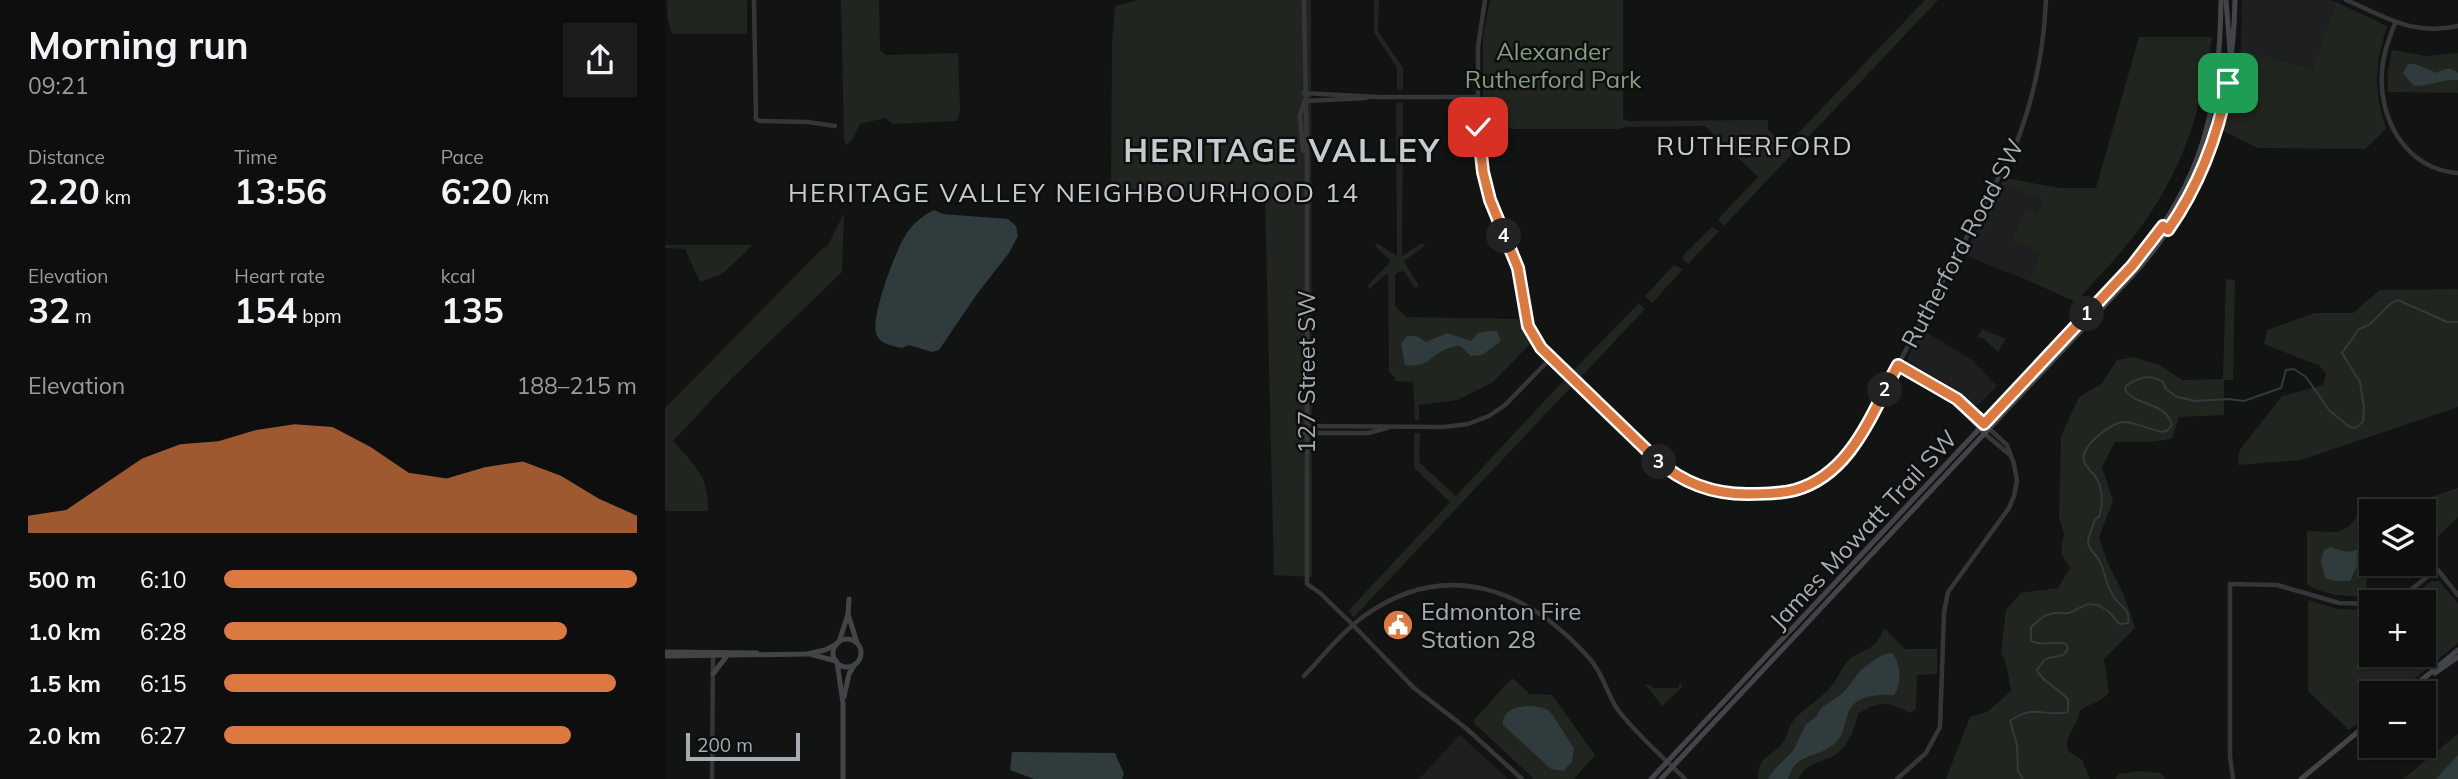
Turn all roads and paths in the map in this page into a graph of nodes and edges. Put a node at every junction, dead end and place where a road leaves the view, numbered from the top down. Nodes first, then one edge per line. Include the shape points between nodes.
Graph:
1 (754, 0) edge
2 (1304, 0) edge
3 (1485, 0) edge
4 (2046, 0) edge
5 (2221, 0) edge
6 (2227, 0) edge
7 (2235, 0) edge
8 (2346, 0) edge
9 (2395, 23) junction
10 (2458, 26) edge
11 (2231, 65) junction
12 (1304, 93) junction
13 (1373, 97) junction
14 (1478, 97) junction
15 (1304, 101) junction
16 (835, 126) dead end
17 (2458, 173) edge
18 (2164, 231) junction
19 (1550, 359) junction
20 (1898, 365) junction
21 (1305, 426) junction
22 (1388, 428) junction
23 (1985, 429) junction
24 (1305, 433) junction
25 (2409, 590) edge
26 (2458, 595) edge
27 (849, 599) dead end
28 (2359, 604) edge
29 (849, 614) junction
30 (1353, 625) junction
31 (838, 643) junction
32 (857, 643) junction
33 (2458, 650) edge
34 (665, 654) edge
35 (767, 654) junction
36 (807, 654) junction
37 (713, 656) junction
38 (726, 656) junction
39 (2458, 657) edge
40 (836, 661) junction
41 (856, 663) junction
42 (713, 674) junction
43 (1304, 676) dead end
44 (2423, 681) edge
45 (2425, 681) edge
46 (843, 703) junction
47 (2359, 734) edge
48 (1670, 764) junction
49 (2235, 777) edge
50 (712, 779) edge
51 (843, 779) edge
52 (1522, 779) edge
53 (1651, 779) edge
54 (1661, 779) edge
55 (1685, 779) edge
56 (1897, 779) edge
57 (2304, 779) edge

1 - 16 street via 756,119
2 - 12 street, 127 Street SW
3 - 14 street, Rutherford Road SW via 1479,34
4 - 20 street, Rutherford Road SW via 2036,74 2017,141
5 - 18 main road, James Mowatt Trail SW via 2218,68 2205,140
6 - 11 main road
7 - 11 main road, James Mowatt Trail SW
8 - 9 street
9 - 10 street via 2431,29
9 - 17 street via 2382,72 2392,126 2418,159
11 - 18 main road, James Mowatt Trail SW via 2212,145 2190,196
12 - 13 street
12 - 15 street, 127 Street SW
13 - 14 street
13 - 15 street
14 - 19 street, Rutherford Road SW via 1481,157 1490,200 1518,268 1528,326
15 - 21 street, 127 Street SW via 1300,121 1307,160
18 - 23 main road, James Mowatt Trail SW via 2139,269
19 - 20 street, Rutherford Road SW via 1671,472 1706,489 1741,494 1794,490 1831,471 1857,441
19 - 22 street via 1509,402 1483,419 1451,427
20 - 23 street via 1946,392
21 - 22 street
21 - 24 street, 127 Street SW
22 - 24 street via 1368,433
23 - 48 main road, James Mowatt Trail SW
23 - 56 street via 2010,455 2017,481 2011,505 1946,598 1938,733 1923,758
24 - 30 street, 127 Street SW via 1307,583
25 - 26 street via 2437,569
27 - 29 main road
28 - 49 street via 2339,603 2277,585 2230,584 2230,756
29 - 31 main road
29 - 32 main road
30 - 43 street
30 - 48 street via 1390,600 1431,587 1483,587 1512,597 1555,625 1589,658 1619,711
30 - 52 street via 1414,688
31 - 32 main road via 848,639
31 - 36 main road
31 - 40 main road
32 - 41 main road
33 - 44 main road
34 - 35 main road
34 - 37 main road
35 - 36 main road
35 - 38 main road
36 - 40 main road
37 - 38 main road
37 - 42 street
38 - 42 main road
39 - 45 main road
40 - 41 main road via 844,666
40 - 46 main road
41 - 46 main road
42 - 50 street
46 - 51 main road
47 - 57 main road
48 - 53 main road, James Mowatt Trail SW
48 - 54 main road, James Mowatt Trail SW
48 - 55 street

